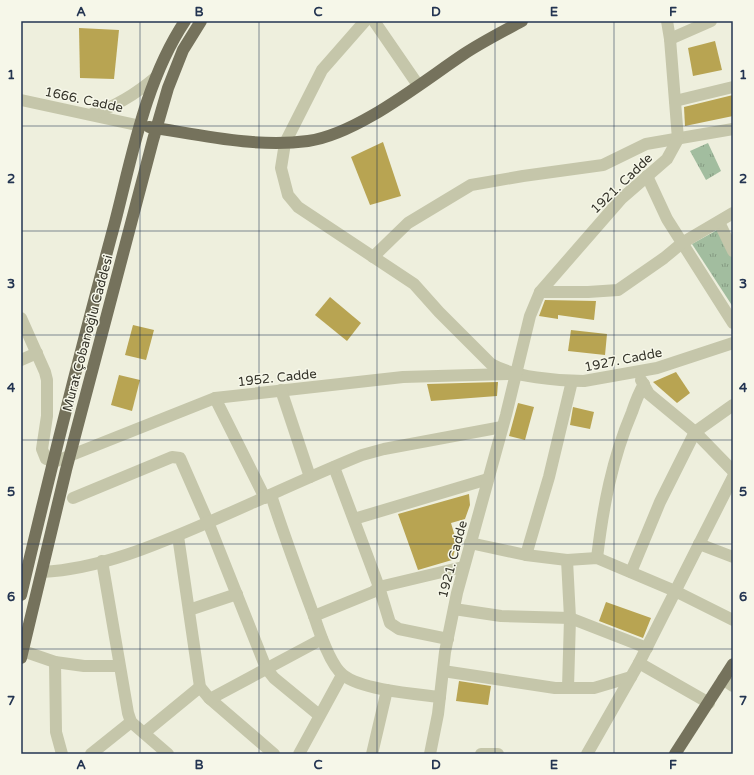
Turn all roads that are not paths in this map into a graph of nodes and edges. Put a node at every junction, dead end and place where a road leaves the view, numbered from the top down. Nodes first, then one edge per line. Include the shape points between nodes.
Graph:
1 (185, 21) edge
2 (201, 21) edge
3 (365, 21) edge
4 (374, 21) edge
5 (522, 21) edge
6 (667, 21) edge
7 (710, 21) edge
8 (670, 39) junction
9 (156, 77) junction
10 (418, 85) junction
11 (733, 87) edge
12 (21, 100) edge
13 (675, 101) junction
14 (92, 114) junction
15 (141, 126) junction
16 (157, 128) junction
17 (733, 129) edge
18 (678, 139) junction
19 (285, 143) junction
20 (647, 176) junction
21 (733, 213) edge
22 (719, 222) junction
23 (682, 243) junction
24 (733, 251) edge
25 (373, 257) junction
26 (540, 292) junction
27 (21, 318) edge
28 (733, 323) edge
29 (733, 343) edge
30 (36, 353) junction
31 (21, 360) edge
32 (638, 373) junction
33 (515, 374) junction
34 (572, 381) junction
35 (644, 384) junction
36 (281, 390) junction
37 (215, 398) junction
38 (733, 404) edge
39 (502, 427) junction
40 (695, 432) junction
41 (70, 457) junction
42 (54, 462) junction
43 (334, 467) junction
44 (733, 472) edge
45 (310, 477) junction
46 (733, 477) edge
47 (488, 479) junction
48 (268, 497) junction
49 (73, 498) dead end
50 (354, 519) junction
51 (208, 522) junction
52 (178, 536) junction
53 (470, 543) junction
54 (699, 544) junction
55 (526, 555) junction
56 (733, 557) edge
57 (597, 558) junction
58 (567, 560) junction
59 (102, 561) junction
60 (463, 567) junction
61 (42, 572) junction
62 (631, 572) junction
63 (379, 587) junction
64 (675, 591) junction
65 (237, 594) junction
66 (21, 595) edge
67 (454, 609) junction
68 (189, 610) junction
69 (314, 616) junction
70 (570, 618) junction
71 (733, 620) edge
72 (322, 639) junction
73 (448, 639) junction
74 (647, 648) junction
75 (22, 655) edge
76 (54, 662) junction
77 (639, 662) junction
78 (733, 664) edge
79 (119, 666) junction
80 (266, 668) junction
81 (443, 671) junction
82 (342, 675) junction
83 (631, 677) junction
84 (728, 683) edge
85 (200, 687) junction
86 (568, 688) junction
87 (387, 690) junction
88 (440, 697) junction
89 (210, 699) junction
90 (709, 703) junction
91 (319, 715) junction
92 (131, 722) junction
93 (144, 733) junction
94 (62, 754) edge
95 (91, 754) edge
96 (168, 754) edge
97 (274, 754) edge
98 (298, 754) edge
99 (372, 754) edge
100 (430, 754) edge
101 (481, 754) edge
102 (498, 754) edge
103 (587, 754) edge
104 (675, 754) edge

1 - 9 main road, Murat Çobanoğlu Caddesi
2 - 16 main road, Murat Çobanoğlu Caddesi via 183,50 168,88
3 - 19 street via 322,70
4 - 10 street
5 - 10 main road via 465,53
6 - 8 street
7 - 8 street
8 - 13 street
9 - 14 street via 133,96
9 - 15 main road, Murat Çobanoğlu Caddesi
10 - 19 main road via 371,116 342,131 310,141
11 - 13 street
12 - 14 street, 1666. Cadde
13 - 18 street
14 - 15 street, 1666. Cadde
15 - 16 main road
15 - 42 main road, Murat Çobanoğlu Caddesi via 93,302
16 - 19 main road via 257,143
16 - 41 main road, Murat Çobanoğlu Caddesi
17 - 18 street
18 - 20 street, 1921. Cadde via 667,159
18 - 25 street via 646,144 603,164 471,185 408,223
19 - 25 street via 281,168 288,195 298,207
20 - 23 street via 666,219
20 - 26 street, 1921. Cadde via 621,199
21 - 22 street
22 - 23 street
22 - 24 street
23 - 26 street via 618,290
23 - 28 street
25 - 33 street via 414,284 491,364
26 - 33 street, 1921. Cadde via 530,316
27 - 30 street
29 - 32 street, 1927. Cadde
30 - 31 street
30 - 42 street via 45,372 48,392 42,449 46,459
32 - 34 street, 1927. Cadde
32 - 35 street
33 - 34 street, 1927. Cadde
33 - 36 street, 1952. Cadde via 403,377
33 - 39 street, 1921. Cadde
34 - 55 street via 549,477
35 - 40 street via 649,394
35 - 57 street via 621,438 610,473
36 - 37 street, 1952. Cadde
36 - 45 street
37 - 41 street, 1952. Cadde
37 - 48 street
38 - 40 street
39 - 43 street via 384,449
39 - 47 street, 1921. Cadde
40 - 44 street
40 - 62 street via 663,496
41 - 42 street, 1952. Cadde
41 - 61 main road, Murat Çobanoğlu Caddesi
42 - 66 main road, Murat Çobanoğlu Caddesi
43 - 45 street
43 - 50 street
45 - 48 street
46 - 54 street
47 - 50 street
47 - 53 street, 1921. Cadde
48 - 51 street
48 - 69 street
49 - 51 street via 172,457 180,458
50 - 63 street
51 - 52 street
51 - 65 street
52 - 59 street
52 - 68 street
53 - 55 street
53 - 60 street, 1921. Cadde
54 - 56 street
54 - 64 street
55 - 58 street
57 - 58 street
57 - 62 street
58 - 70 street
59 - 61 street via 68,571
59 - 79 street
60 - 63 street
60 - 67 street, 1921. Cadde
61 - 75 main road, Murat Çobanoğlu Caddesi
62 - 64 street
63 - 69 street via 373,592
63 - 73 street via 390,623 399,629
64 - 71 street
64 - 74 street
65 - 68 street
65 - 80 street
67 - 70 street via 501,616
67 - 73 street, 1921. Cadde
68 - 85 street
69 - 72 street
70 - 74 street
70 - 86 street
72 - 80 street
72 - 82 street
73 - 81 street, 1921. Cadde
74 - 77 street
75 - 76 street
76 - 79 street via 84,666
76 - 94 street via 56,732
77 - 83 street
77 - 90 street
78 - 84 main road
79 - 92 street
80 - 89 street
80 - 91 street via 274,678
81 - 86 street via 508,682
81 - 88 street, 1921. Cadde
82 - 87 street
82 - 91 street
83 - 86 street via 594,688
83 - 103 street
84 - 90 main road
85 - 89 street
85 - 93 street
87 - 88 street
87 - 99 street
88 - 100 street, 1921. Cadde
89 - 97 street
90 - 104 main road
91 - 98 street
92 - 93 street
92 - 95 street
93 - 96 street
101 - 102 street

